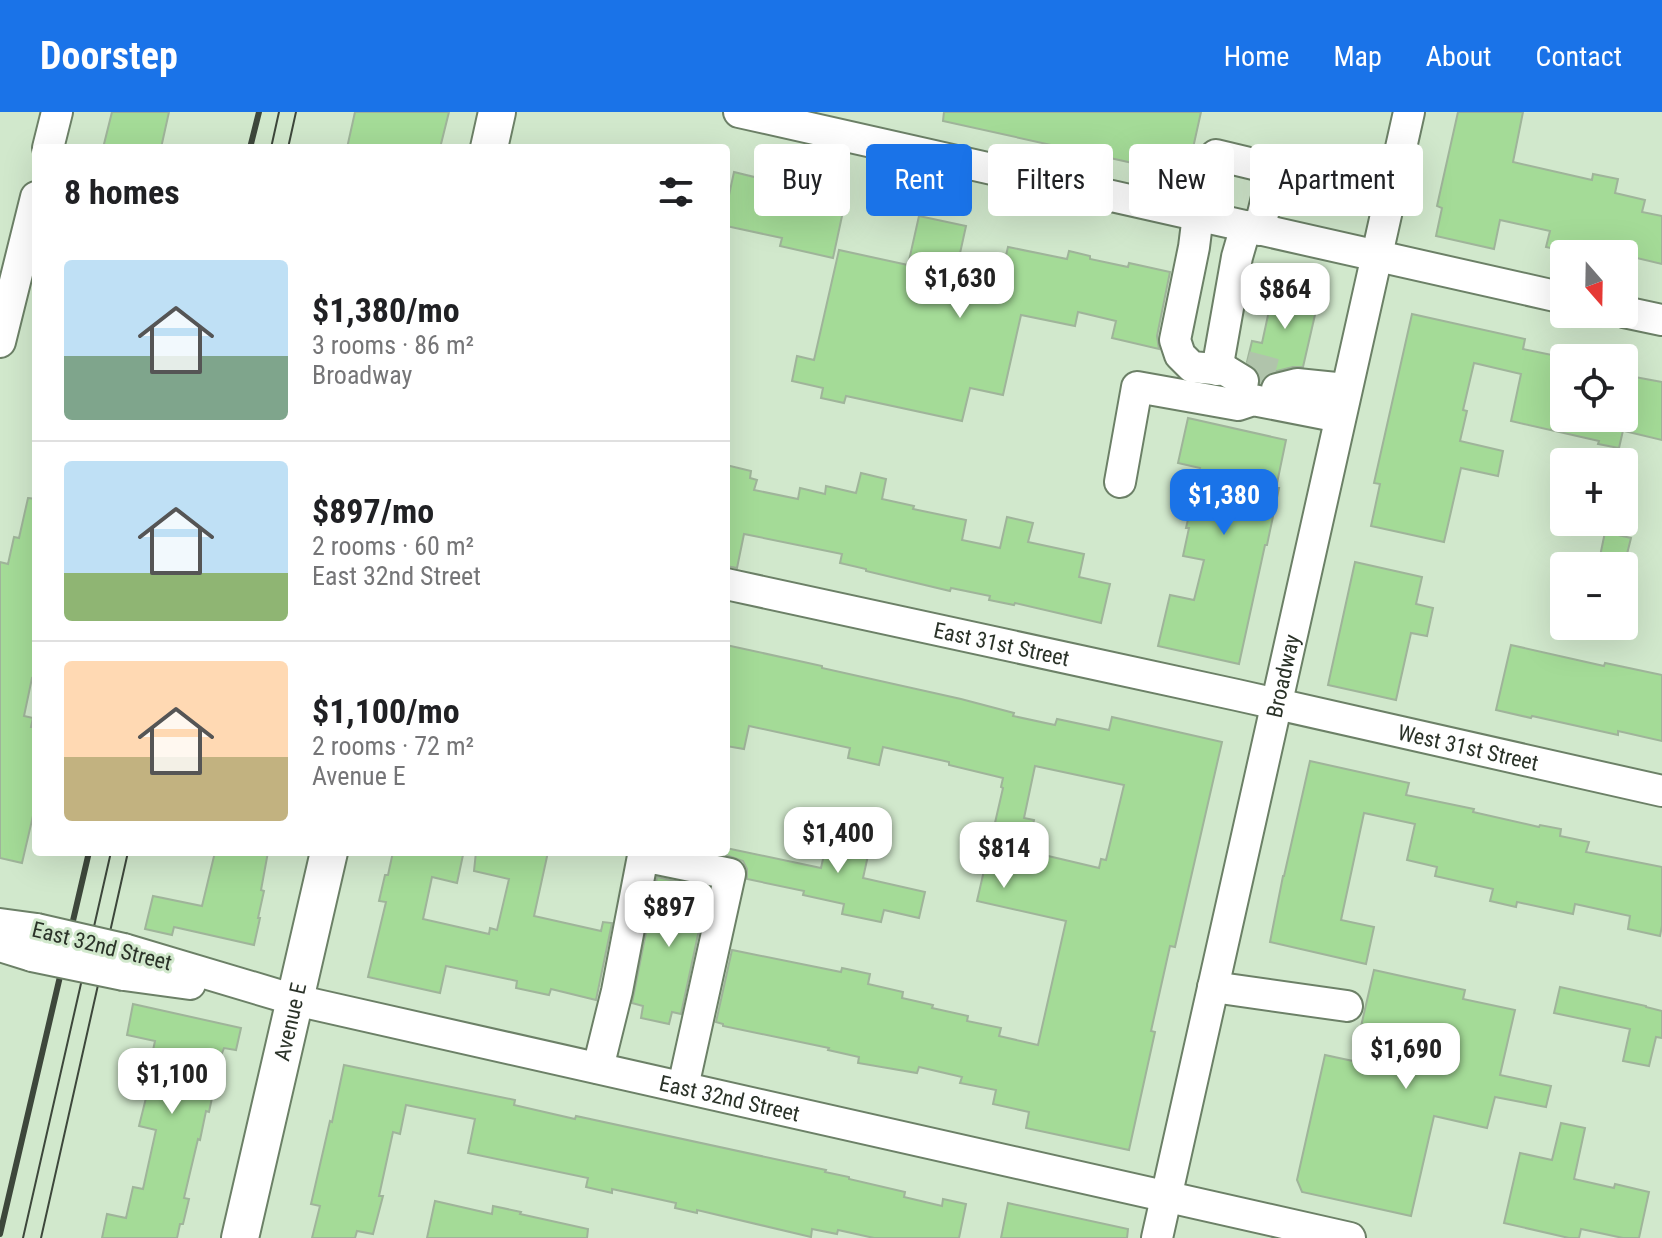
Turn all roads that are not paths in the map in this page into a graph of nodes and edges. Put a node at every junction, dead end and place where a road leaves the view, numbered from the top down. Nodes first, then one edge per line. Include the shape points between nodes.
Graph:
1 (57, 112) edge
2 (497, 112) edge
3 (739, 112) edge
4 (1409, 112) edge
5 (49, 144) edge
6 (490, 144) edge
7 (1234, 159) edge
8 (1129, 200) edge
9 (32, 213) edge
10 (1198, 216) edge
11 (1202, 216) edge
12 (1252, 228) junction
13 (1376, 256) junction
14 (1550, 295) edge
15 (1638, 315) edge
16 (1662, 320) edge
17 (0, 342) edge
18 (1234, 378) junction
19 (1285, 383) tunnel mouth
20 (1341, 414) junction
21 (1120, 482) dead end
22 (730, 585) edge
23 (1276, 704) junction
24 (1662, 791) edge
25 (328, 856) edge
26 (0, 924) edge
27 (34, 942) junction
28 (0, 946) edge
29 (1213, 987) junction
30 (295, 1000) junction
31 (1347, 1006) dead end
32 (598, 1068) junction
33 (683, 1087) junction
34 (1166, 1196) junction
35 (1340, 1237) edge
36 (240, 1238) edge
37 (1157, 1238) edge

1 - 5 street
2 - 6 main road
3 - 8 street
4 - 13 street, Broadway
7 - 12 street via 1274,169
9 - 17 street
10 - 18 street via 1175,340 1192,367
11 - 12 street
12 - 13 street
12 - 18 street via 1237,257
13 - 14 street
13 - 20 street, Broadway
15 - 16 street
18 - 20 street via 1253,400
18 - 21 street via 1137,387
19 - 20 street
20 - 23 street, Broadway
22 - 23 street, East 31st Street
23 - 24 street, West 31st Street
23 - 29 street, Broadway
25 - 30 main road, Avenue E
26 - 27 street, East 32nd Street
27 - 28 street, East 32nd Street
27 - 30 street, East 32nd Street, bridge
29 - 31 street
29 - 34 street, Broadway
30 - 32 street, East 32nd Street
30 - 36 main road, Avenue E
32 - 33 street, East 32nd Street
32 - 33 street via 643,856 730,874
33 - 34 street, East 32nd Street
34 - 35 street, East 32nd Street
34 - 37 street, Broadway

